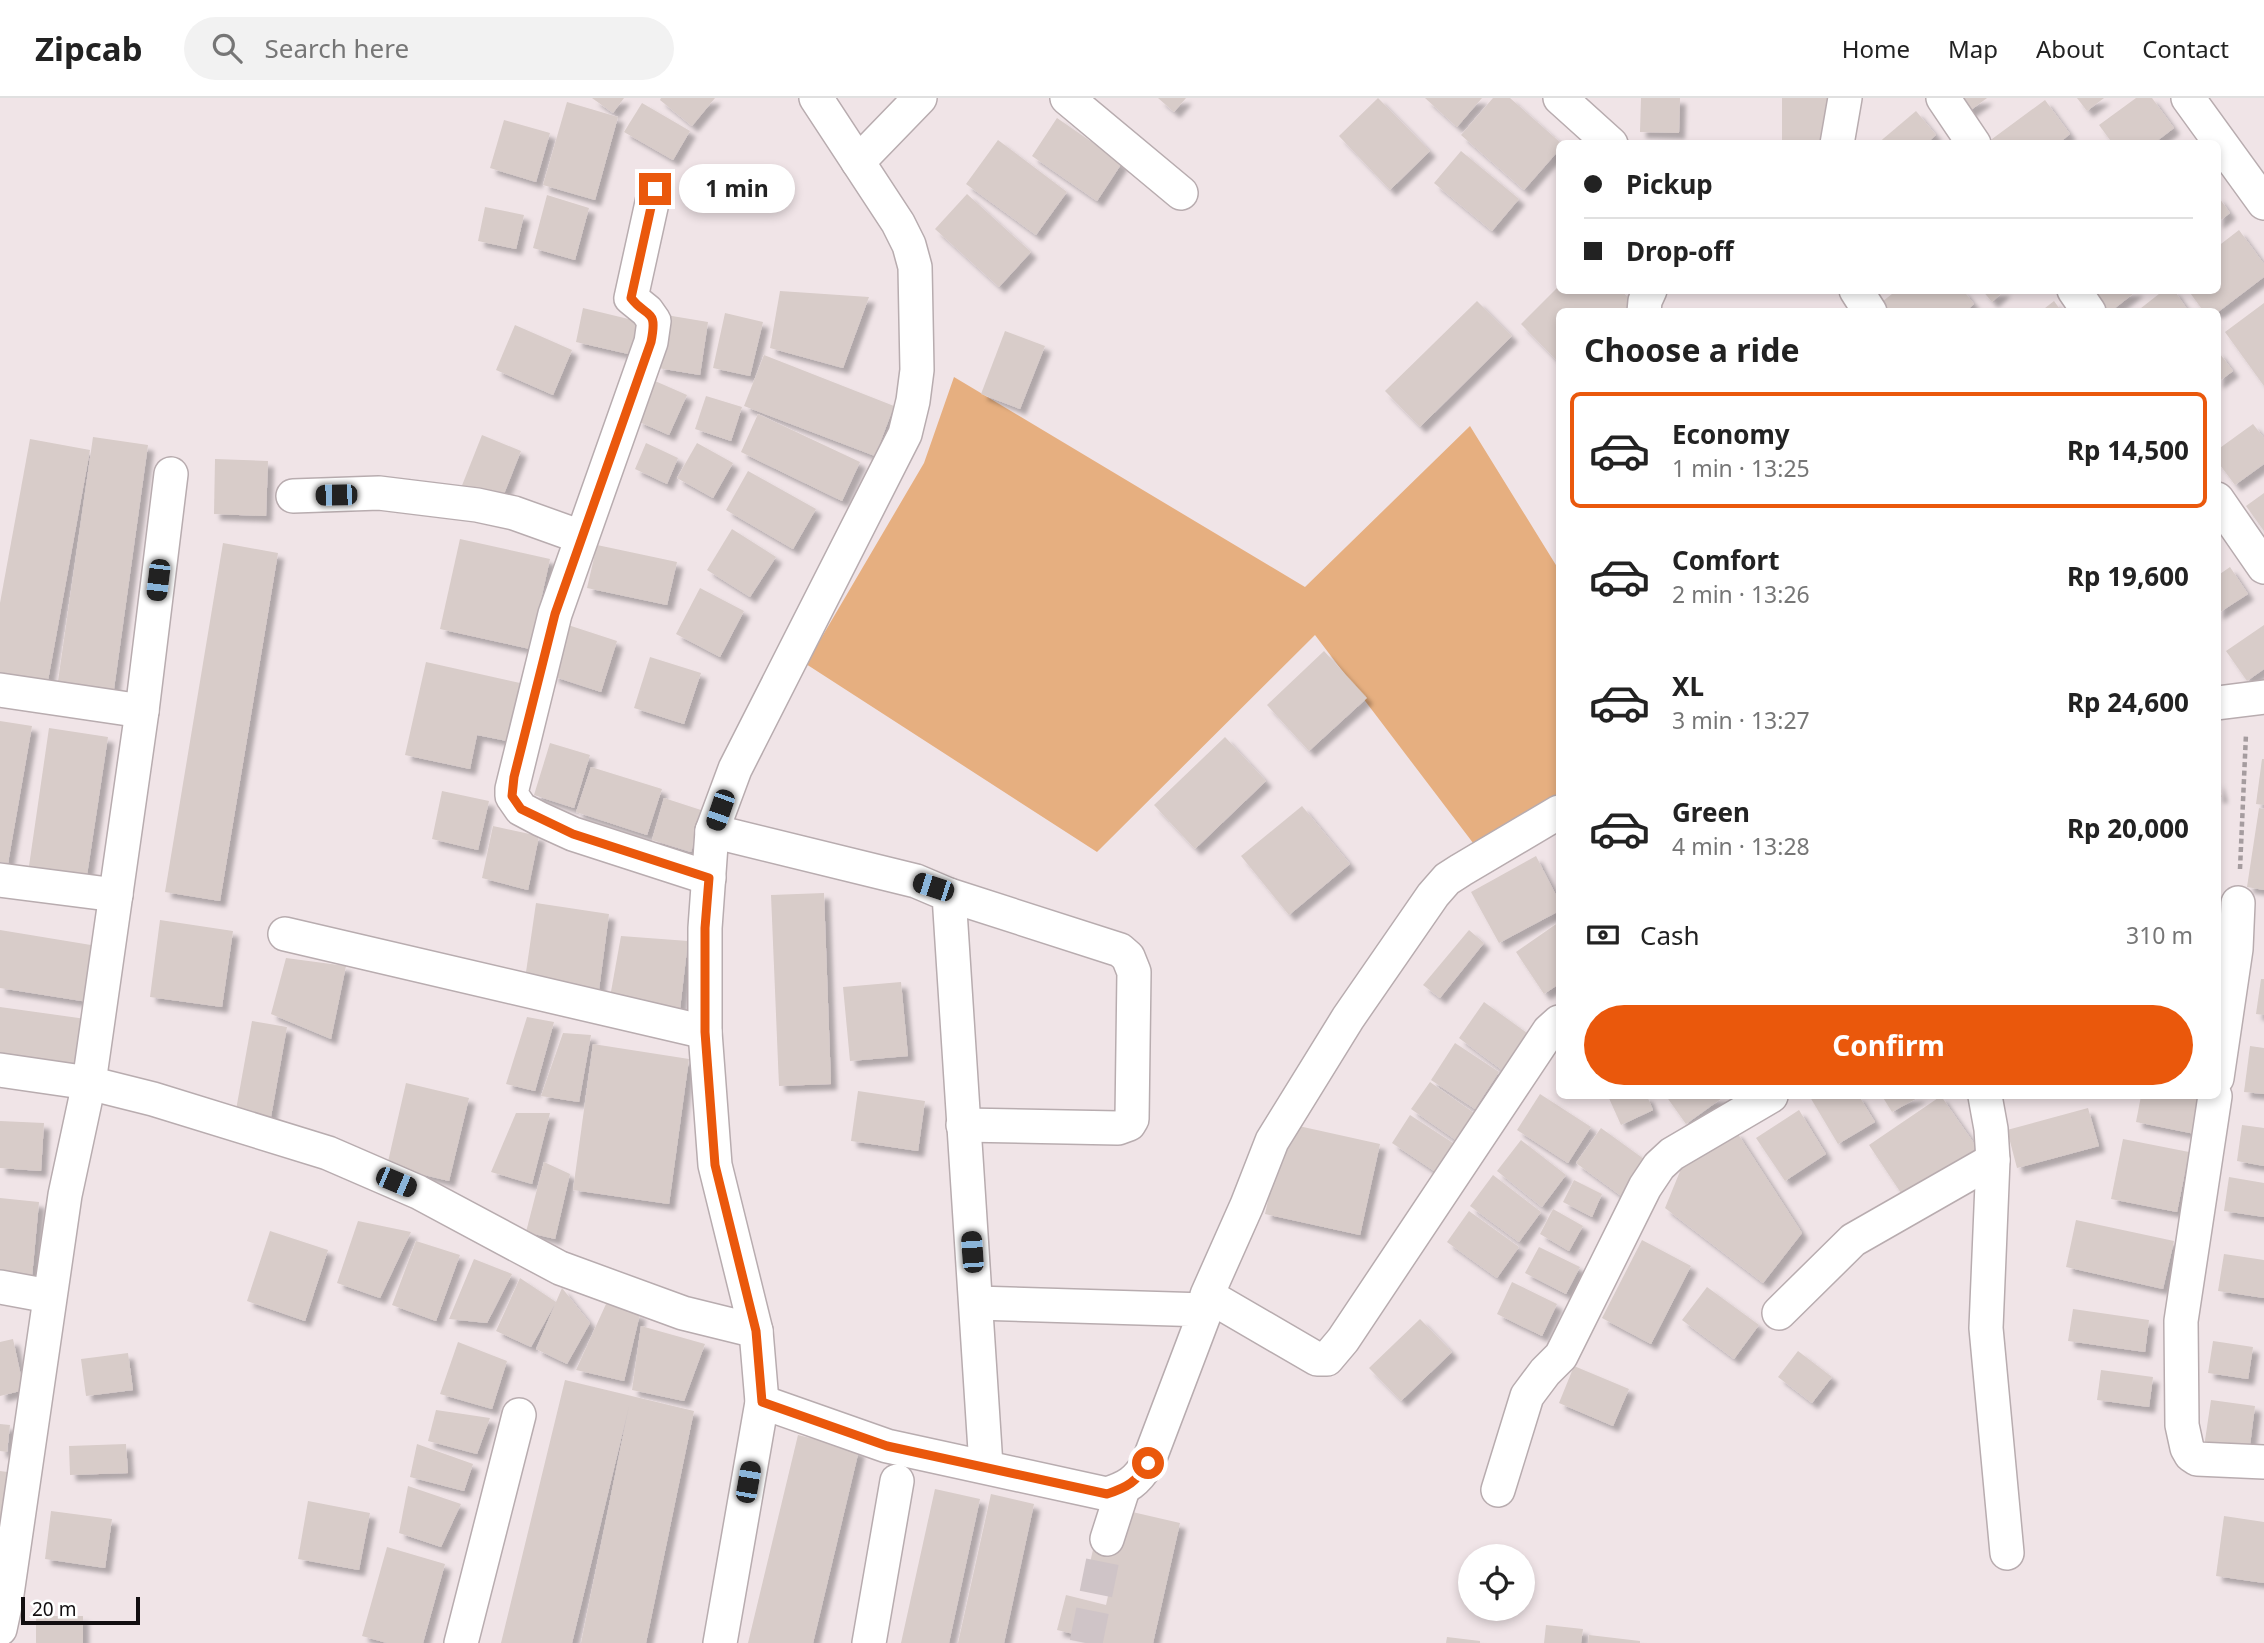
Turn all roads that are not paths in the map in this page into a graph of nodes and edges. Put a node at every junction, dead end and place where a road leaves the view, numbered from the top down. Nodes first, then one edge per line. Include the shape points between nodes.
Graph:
1 (816, 98) edge
2 (920, 98) edge
3 (1067, 98) edge
4 (1560, 98) edge
5 (1845, 98) edge
6 (1942, 98) edge
7 (2190, 98) edge
8 (1607, 140) edge
9 (1838, 140) edge
10 (1971, 140) edge
11 (2220, 140) edge
12 (2221, 142) edge
13 (858, 162) junction
14 (655, 189) dead end
15 (1181, 192) dead end
16 (2264, 203) edge
17 (172, 474) dead end
18 (293, 496) dead end
19 (2221, 505) edge
20 (582, 537) junction
21 (2264, 567) edge
22 (0, 690) edge
23 (142, 711) junction
24 (1556, 813) edge
25 (712, 831) junction
26 (709, 878) junction
27 (0, 880) edge
28 (116, 895) junction
29 (949, 895) junction
30 (2240, 903) edge
31 (285, 934) dead end
32 (1556, 1025) edge
33 (705, 1032) junction
34 (2221, 1051) edge
35 (0, 1070) edge
36 (89, 1083) junction
37 (1766, 1099) edge
38 (1985, 1099) edge
39 (2215, 1099) edge
40 (963, 1125) junction
41 (1993, 1160) junction
42 (0, 1287) edge
43 (50, 1296) junction
44 (976, 1303) junction
45 (1779, 1313) dead end
46 (756, 1331) junction
47 (762, 1402) junction
48 (519, 1415) dead end
49 (2264, 1462) edge
50 (986, 1466) junction
51 (897, 1481) dead end
52 (1123, 1489) junction
53 (1498, 1490) dead end
54 (1107, 1539) tunnel mouth
55 (2007, 1553) dead end
56 (0, 1629) edge
57 (461, 1643) edge
58 (720, 1643) edge
59 (869, 1643) edge

1 - 13 street
2 - 13 street
3 - 15 street
4 - 8 street
5 - 9 street
6 - 10 street
7 - 11 street
12 - 16 street
13 - 25 street via 898,223 915,267 914,401 905,434 735,769
14 - 20 street via 631,298 652,316 651,342
17 - 23 street
18 - 20 street via 379,493 477,505
19 - 21 street
20 - 26 street via 555,614 512,796 521,809 573,834
22 - 23 street
23 - 28 street
24 - 32 street via 1447,879 1433,895 1348,1018 1272,1141 1207,1295 1317,1359 1327,1359
25 - 26 street
25 - 29 street via 916,881
26 - 33 street
27 - 28 street
28 - 36 street
29 - 40 street
29 - 40 street via 1120,950 1134,972 1129,1124 1118,1128
30 - 34 street
31 - 33 street
33 - 46 street via 715,1165
35 - 36 street
36 - 43 street
36 - 46 street via 328,1153 418,1192 560,1268 683,1313
37 - 53 street via 1658,1166 1560,1356 1527,1396
38 - 41 street
39 - 49 street via 2181,1321 2182,1425 2187,1448 2197,1459
40 - 44 street
41 - 45 street via 1853,1240
41 - 55 street via 1986,1328
42 - 43 street
43 - 56 street
44 - 50 street
44 - 52 street via 1206,1311 1148,1463 1138,1479
46 - 47 street
47 - 50 street via 887,1446
47 - 58 street
48 - 57 street
50 - 52 street via 1107,1494
51 - 59 street
52 - 54 street

